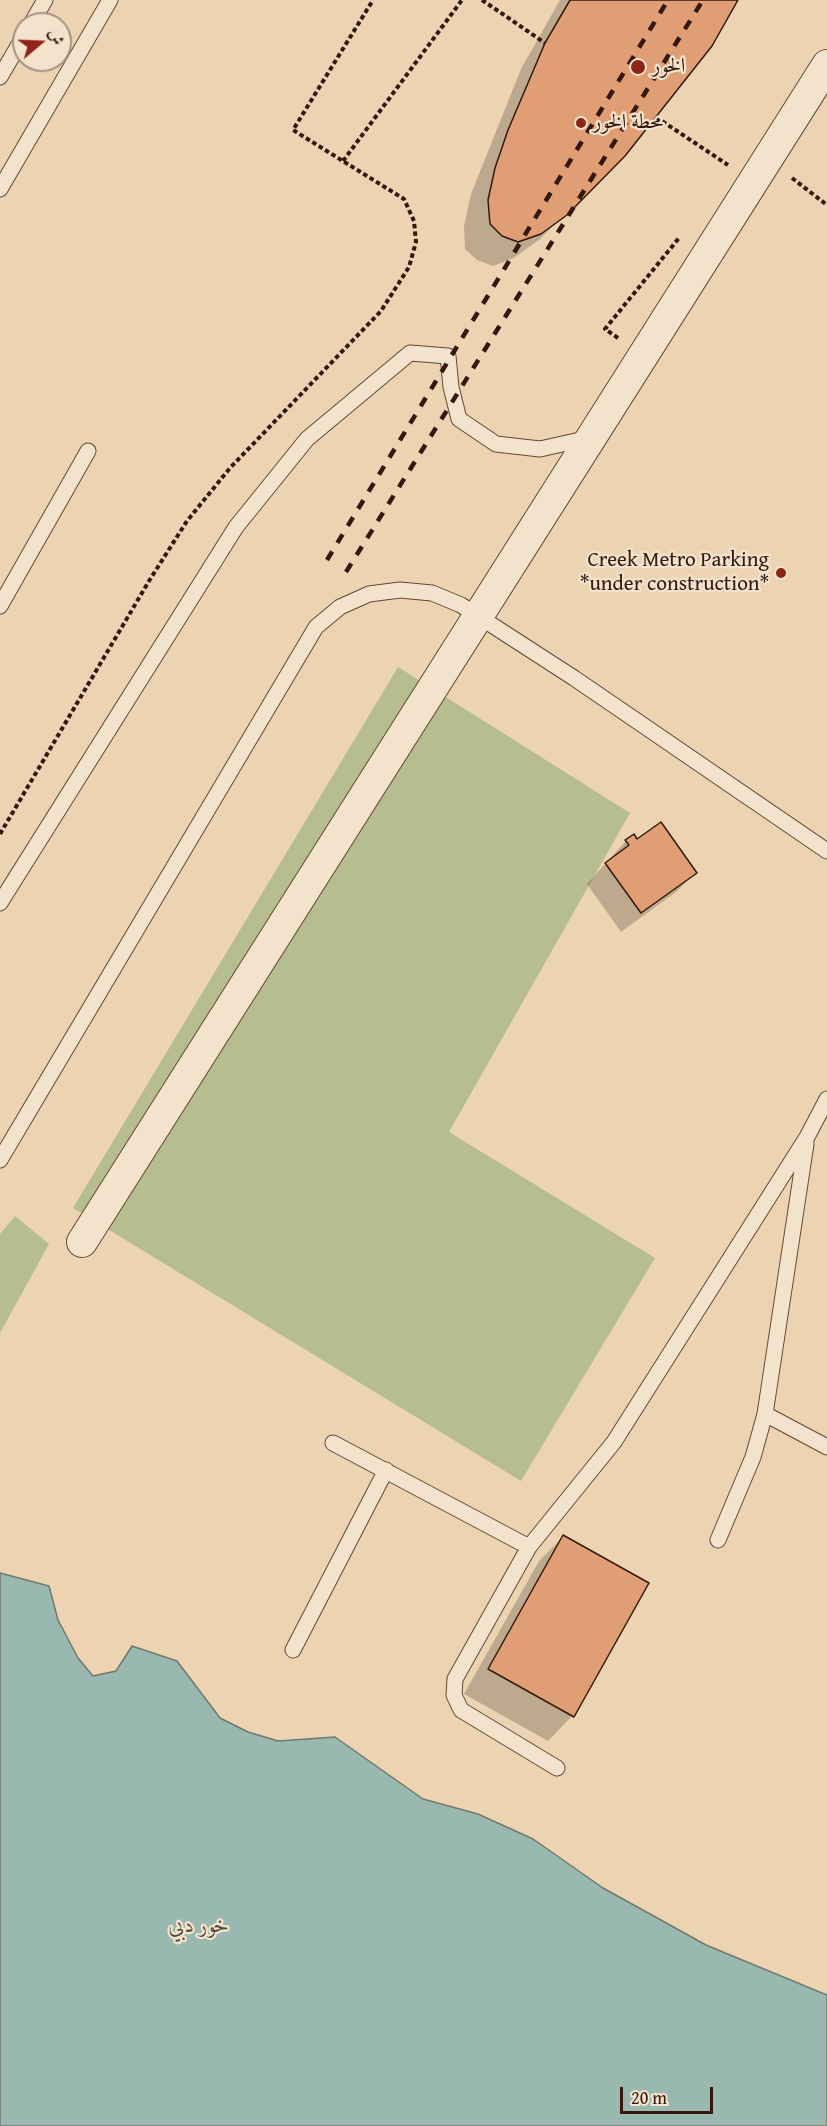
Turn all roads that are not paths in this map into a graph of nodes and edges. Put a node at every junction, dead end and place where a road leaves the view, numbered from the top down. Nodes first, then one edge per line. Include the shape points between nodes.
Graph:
1 (110, 0) edge
2 (12, 56) edge
3 (827, 65) edge
4 (0, 77) edge
5 (0, 189) edge
6 (592, 437) junction
7 (88, 451) dead end
8 (0, 606) edge
9 (478, 618) junction
10 (827, 851) edge
11 (0, 903) edge
12 (827, 1099) edge
13 (807, 1137) junction
14 (0, 1160) edge
15 (82, 1242) dead end
16 (765, 1414) junction
17 (333, 1443) dead end
18 (827, 1447) edge
19 (386, 1470) junction
20 (718, 1540) dead end
21 (529, 1547) junction
22 (293, 1650) dead end
23 (557, 1768) dead end

1 - 5 lane
2 - 4 lane
3 - 6 street
6 - 9 street
6 - 11 lane via 540,449 496,444 459,418 448,356 410,353 306,439 236,527
7 - 8 lane
9 - 10 lane via 574,678
9 - 14 lane via 432,593 400,590 369,594 316,627
9 - 15 street
12 - 13 lane
13 - 16 lane
13 - 21 lane via 614,1442
16 - 18 lane
16 - 20 lane via 753,1457
17 - 19 lane
19 - 21 lane
19 - 22 lane
21 - 23 lane via 455,1679 454,1695 461,1710

